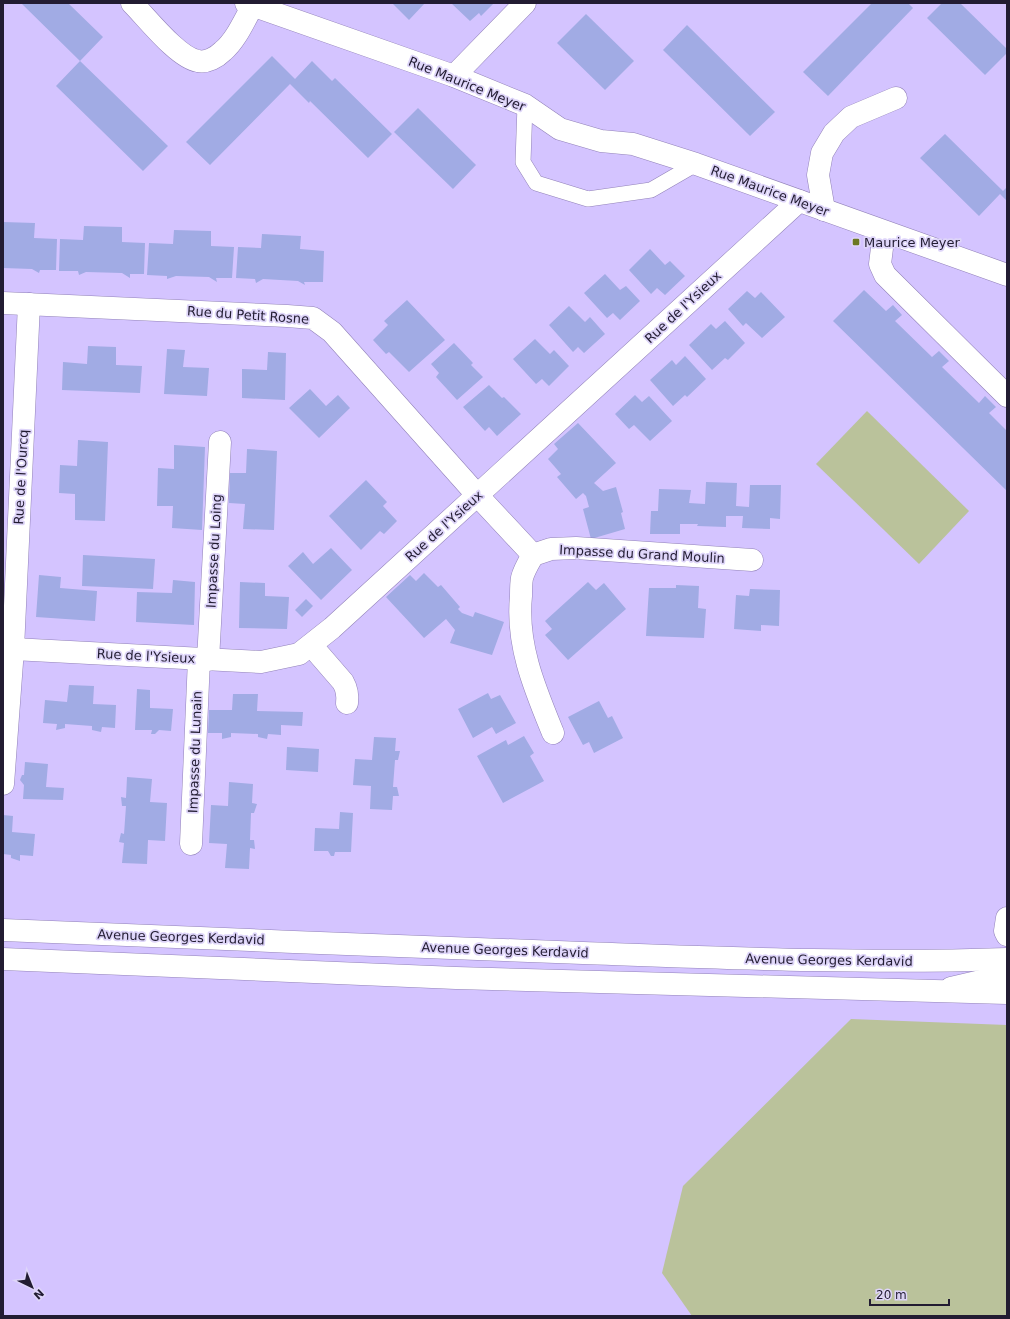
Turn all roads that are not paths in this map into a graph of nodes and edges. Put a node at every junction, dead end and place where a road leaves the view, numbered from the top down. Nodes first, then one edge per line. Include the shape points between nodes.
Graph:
1 (132, 3) edge
2 (525, 3) edge
3 (249, 4) edge
4 (454, 76) junction
5 (896, 98) dead end
6 (525, 105) junction
7 (696, 164) junction
8 (799, 201) junction
9 (824, 210) junction
10 (884, 232) junction
11 (1007, 275) edge
12 (3, 303) edge
13 (29, 304) junction
14 (1007, 396) edge
15 (220, 442) dead end
16 (478, 496) junction
17 (533, 555) junction
18 (752, 560) dead end
19 (311, 644) junction
20 (13, 650) junction
21 (203, 659) junction
22 (347, 703) dead end
23 (553, 733) dead end
24 (3, 784) edge
25 (191, 844) dead end
26 (1007, 918) edge
27 (3, 930) edge
28 (1007, 935) edge
29 (3, 959) edge
30 (1007, 959) edge
31 (1007, 969) edge
32 (937, 992) junction
33 (1007, 993) edge

1 - 3 street, Rue Maurice Meyer via 170,43 198,61 212,59 224,51 238,32
2 - 4 street
3 - 4 street, Rue Maurice Meyer
4 - 6 street, Rue Maurice Meyer
5 - 9 street via 851,117 834,133 822,153 818,175
6 - 7 street, Rue Maurice Meyer via 560,129 601,141 633,144
6 - 7 lane via 522,162 536,183 588,199 651,190
7 - 8 street, Rue Maurice Meyer
8 - 9 street, Rue Maurice Meyer
8 - 16 street, Rue de l'Ysieux
9 - 10 street, Rue Maurice Meyer
10 - 11 street, Rue Maurice Meyer
10 - 14 street via 880,264 884,275
12 - 13 street, Rue du Petit Rosne
13 - 16 street, Rue du Petit Rosne via 313,318 332,332
13 - 20 street, Rue de l'Ourcq
15 - 21 street, Impasse du Loing
16 - 17 street, Rue du Petit Rosne
16 - 19 street, Rue de l'Ysieux
17 - 18 street, Impasse du Grand Moulin via 551,549 576,548
17 - 23 street via 522,577 520,624 526,659
19 - 21 street, Rue de l'Ysieux via 299,654 261,662
19 - 22 street via 343,682 348,695
20 - 21 street, Rue de l'Ysieux
20 - 24 street, Rue de l'Ourcq
21 - 25 street, Impasse du Lunain
26 - 28 street
27 - 30 street, Avenue Georges Kerdavid via 797,960
29 - 32 street, Avenue Georges Kerdavid via 456,978
31 - 32 street via 994,978
32 - 33 street, Avenue Georges Kerdavid

